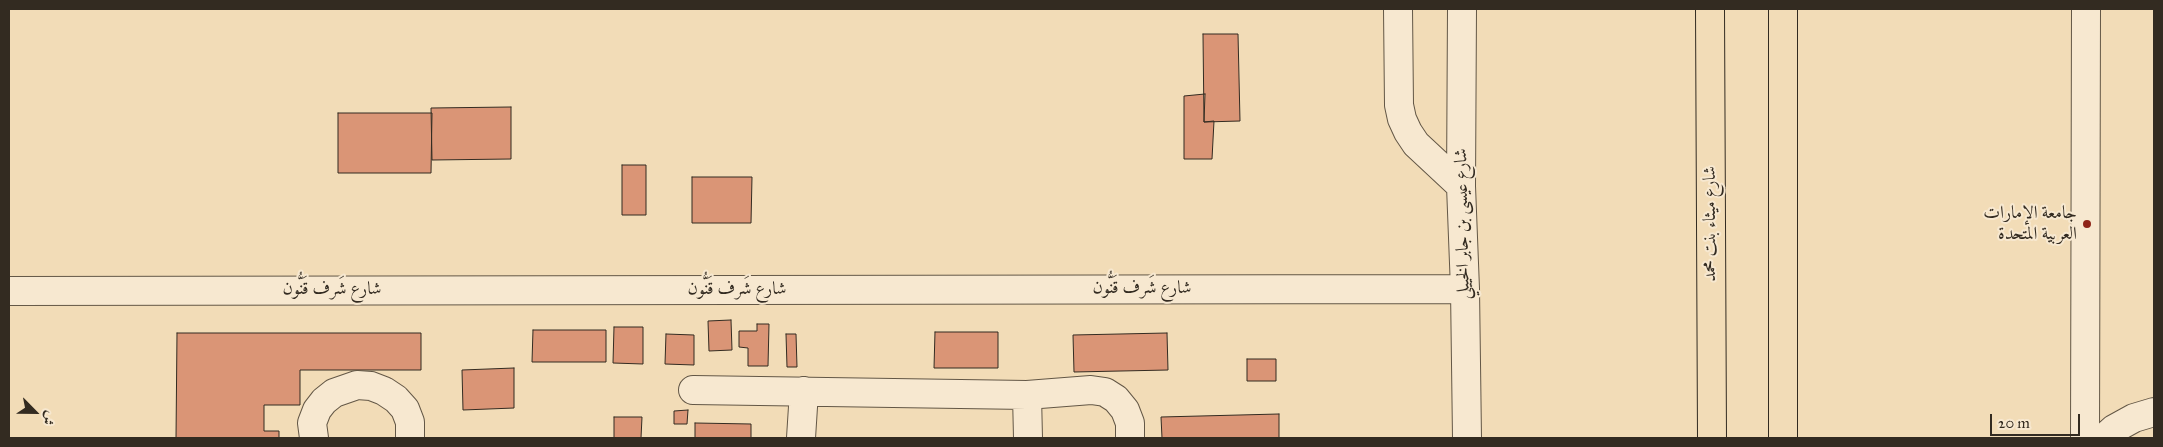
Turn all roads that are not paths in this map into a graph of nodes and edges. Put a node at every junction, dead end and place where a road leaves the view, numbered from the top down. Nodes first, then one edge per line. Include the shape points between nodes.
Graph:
1 (1398, 9) edge
2 (1462, 9) edge
3 (1710, 9) edge
4 (1784, 9) edge
5 (2086, 9) edge
6 (1461, 186) junction
7 (1465, 289) junction
8 (9, 291) edge
9 (694, 390) dead end
10 (804, 391) junction
11 (1027, 395) junction
12 (2154, 412) edge
13 (314, 438) edge
14 (410, 438) edge
15 (802, 438) edge
16 (1028, 438) edge
17 (1130, 438) edge
18 (1467, 438) edge
19 (1712, 438) edge
20 (1784, 438) edge
21 (2085, 438) edge
22 (2104, 438) edge

1 - 6 street via 1402,119 1416,144
2 - 6 street, شارع عيسى بن جابر الخييلي
3 - 19 main road, شارع ميثاء بنت محمد
4 - 20 main road
5 - 21 street
6 - 7 street, شارع عيسى بن جابر الخييلي
7 - 8 street, شارع شَرف قَنُّون
7 - 18 street, شارع عيسى بن جابر الخييلي
9 - 10 street
10 - 11 street
10 - 15 street
11 - 16 street
11 - 17 street via 1091,390 1105,392 1126,410
12 - 22 street via 2134,418
13 - 14 street via 312,423 324,400 357,385 384,390 396,398 410,422

